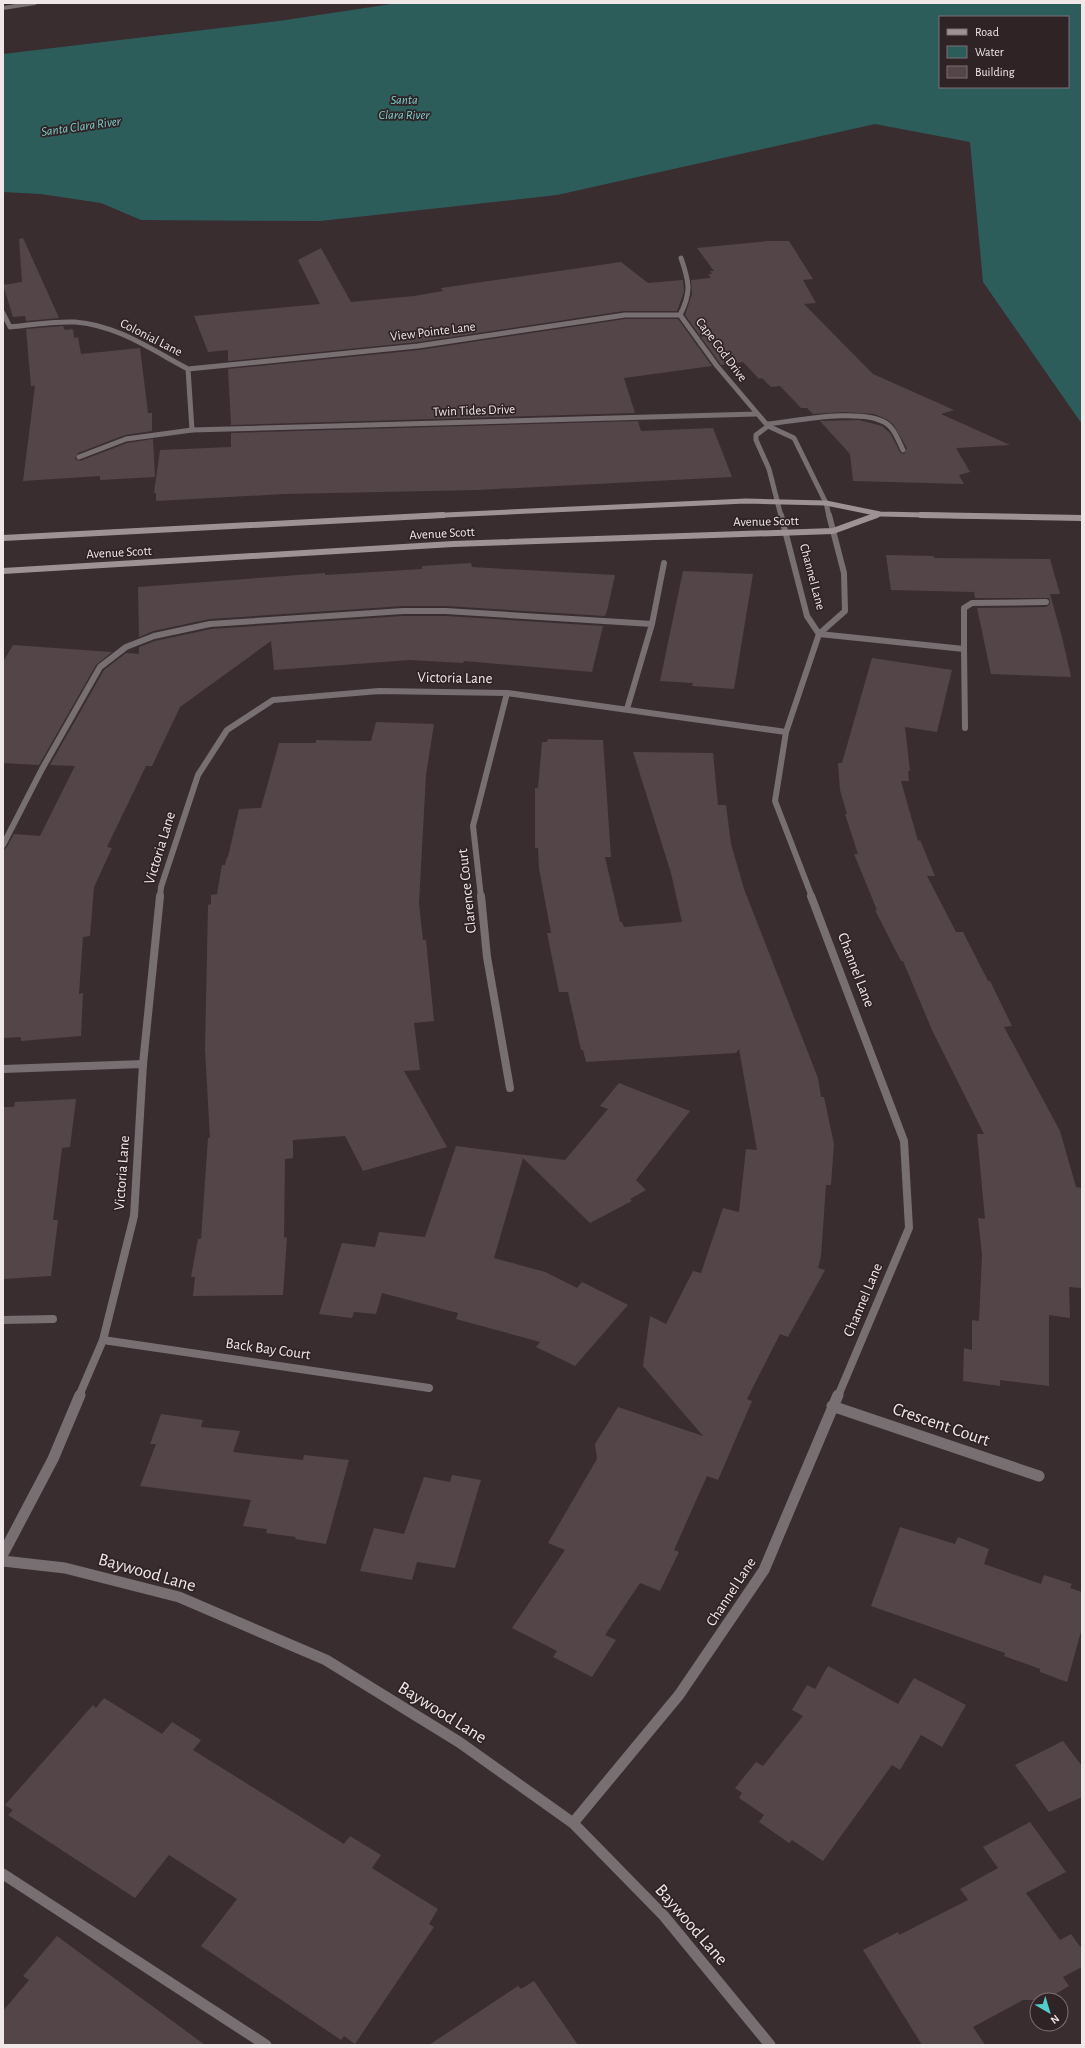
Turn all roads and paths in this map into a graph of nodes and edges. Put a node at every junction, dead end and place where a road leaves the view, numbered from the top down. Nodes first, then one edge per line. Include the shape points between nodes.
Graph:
1 (35, 3) edge
2 (3, 8) edge
3 (680, 258) dead end
4 (3, 313) edge
5 (680, 315) junction
6 (188, 369) junction
7 (756, 414) junction
8 (768, 425) junction
9 (192, 430) junction
10 (903, 450) dead end
11 (79, 457) dead end
12 (777, 502) junction
13 (826, 503) junction
14 (880, 514) junction
15 (1082, 518) edge
16 (833, 531) junction
17 (786, 532) junction
18 (3, 538) edge
19 (664, 563) dead end
20 (4, 572) edge
21 (1046, 602) dead end
22 (652, 624) junction
23 (820, 634) junction
24 (964, 649) junction
25 (507, 693) junction
26 (627, 709) junction
27 (965, 728) dead end
28 (786, 732) junction
29 (3, 845) edge
30 (143, 1064) junction
31 (3, 1069) edge
32 (510, 1088) dead end
33 (53, 1319) dead end
34 (3, 1320) edge
35 (103, 1340) junction
36 (429, 1388) dead end
37 (832, 1406) junction
38 (1039, 1476) dead end
39 (3, 1554) edge
40 (3, 1561) edge
41 (573, 1823) junction
42 (3, 1874) edge
43 (266, 2045) edge
44 (770, 2045) edge

1 - 2 street
3 - 5 street, Cape Cod Drive via 690,286 688,301
4 - 6 street, Colonial Lane via 10,326 75,322 118,331 148,345 162,356
5 - 6 street, View Pointe Lane via 625,316 418,346
5 - 7 street, Cape Cod Drive
6 - 9 street, Colonial Lane
7 - 8 street, Cape Cod Drive
7 - 9 street, Twin Tides Drive
8 - 10 street via 850,416 876,418 894,430
8 - 12 street via 756,435 756,440 769,469
8 - 13 street, Cape Cod Drive via 794,438
9 - 11 street, Twin Tides Drive via 126,440
12 - 13 main road, Avenue Scott
12 - 17 street, Channel Lane
12 - 18 main road, Avenue Scott via 746,501 458,514
13 - 14 main road, Avenue Scott
13 - 16 street, Cape Cod Drive
14 - 15 main road, Avenue Scott
14 - 16 main road, Avenue Scott
16 - 17 main road, Avenue Scott
16 - 23 street, Cape Cod Drive via 844,573 845,611
17 - 20 main road, Avenue Scott via 453,544
17 - 23 street, Channel Lane via 807,616
19 - 22 street
21 - 24 street via 972,603 964,608
22 - 26 street
22 - 29 street via 491,613 410,611 217,624 180,628 155,636 120,651 102,665 50,752
23 - 24 street
23 - 28 street, Channel Lane
24 - 27 street
25 - 26 street, Victoria Lane
25 - 30 street, Victoria Lane via 379,690 273,700 227,730 198,775 161,887
25 - 32 street, Clarence Court via 473,826 487,957
26 - 28 street, Victoria Lane
28 - 37 street, Channel Lane via 775,801 904,1140 909,1228
30 - 31 street
30 - 35 street, Victoria Lane via 134,1216
33 - 34 street
35 - 36 street, Back Bay Court
35 - 39 street, Victoria Lane via 53,1459
37 - 38 street, Crescent Court
37 - 41 street, Channel Lane via 764,1570 679,1695
40 - 41 street, Baywood Lane via 65,1568 179,1597 326,1660 459,1742
41 - 44 street, Baywood Lane via 664,1916
42 - 43 street

